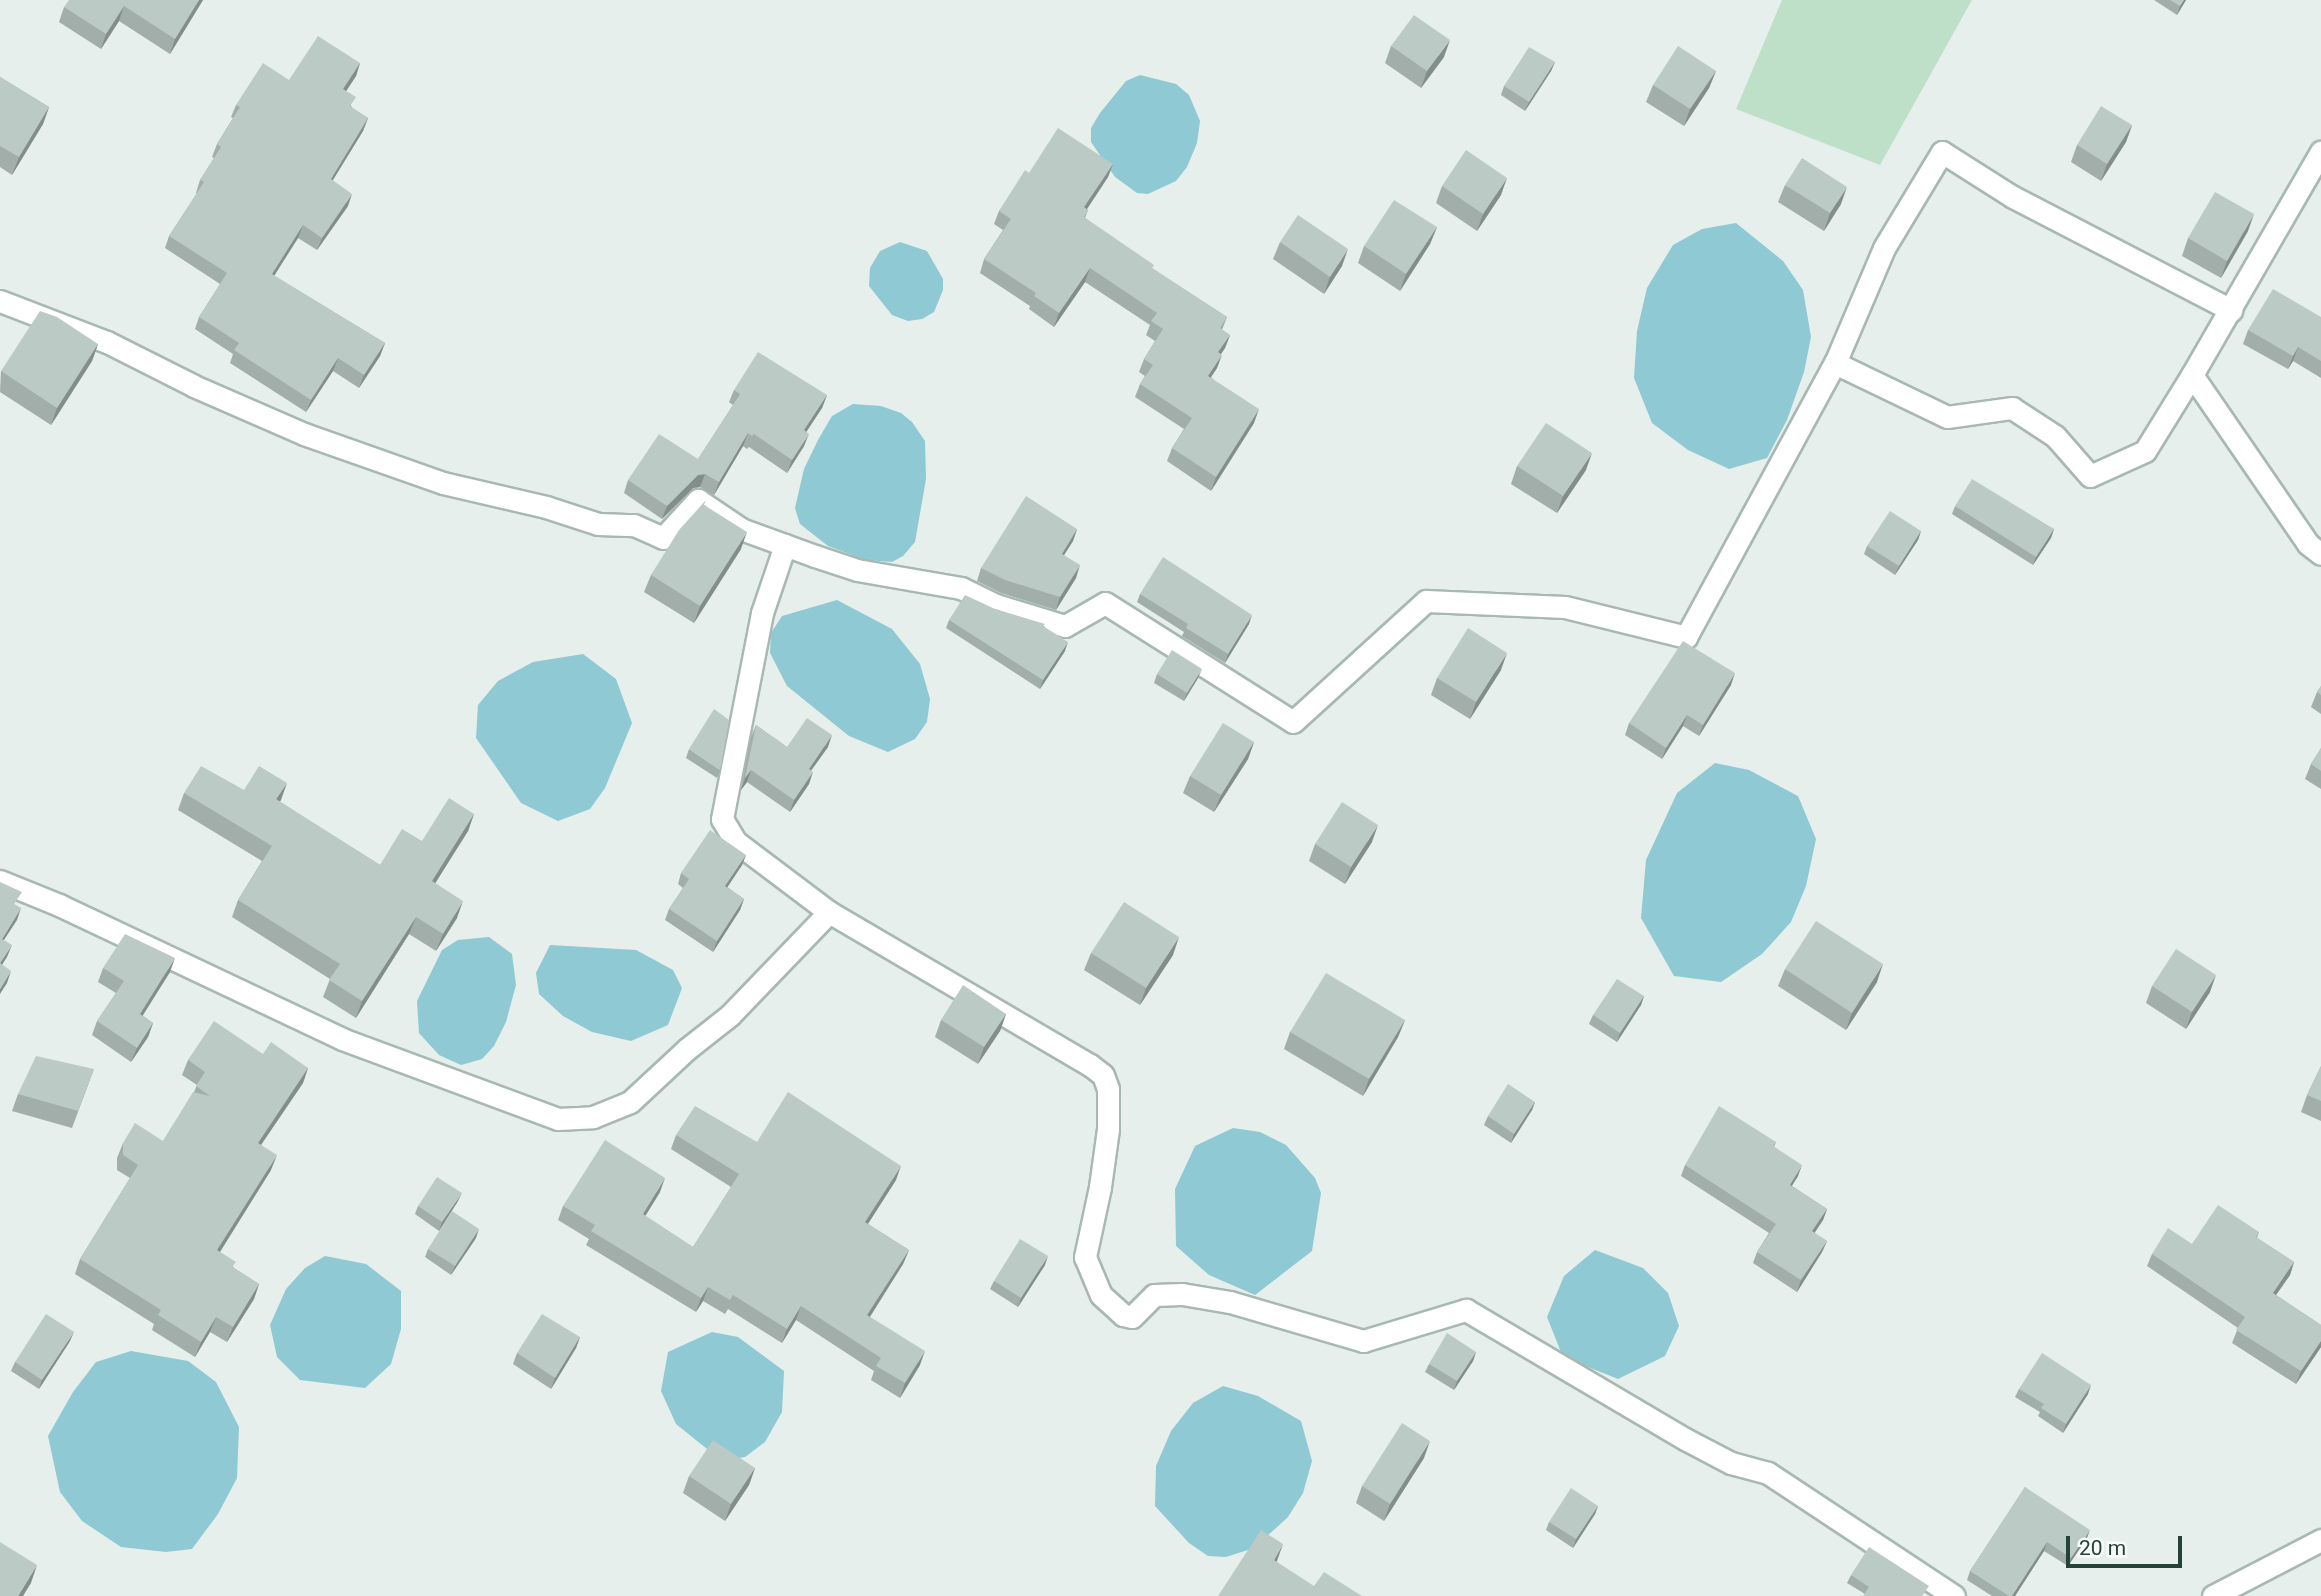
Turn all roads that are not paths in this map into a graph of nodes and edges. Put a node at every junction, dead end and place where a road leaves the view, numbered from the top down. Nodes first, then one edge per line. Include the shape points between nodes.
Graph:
1 (2321, 152) edge
2 (0, 301) edge
3 (2231, 310) junction
4 (1835, 363) junction
5 (2192, 375) junction
6 (785, 545) junction
7 (2321, 554) edge
8 (0, 881) edge
9 (829, 912) junction
10 (2321, 1540) edge
11 (1954, 1596) edge
12 (2213, 1596) edge

1 - 3 street
2 - 6 street via 107,342 304,434 443,483 598,523 634,525 663,538 698,500 741,529
3 - 4 street via 2013,197 1942,152 1884,248
3 - 5 street
4 - 5 street via 1947,417 2012,408 2055,436 2090,476 2145,451
4 - 6 street via 1686,637 1565,607 1426,601 1293,722 1105,603 1065,626 996,605 961,588 857,570
5 - 7 street via 2308,544
6 - 9 street via 762,613 722,819 736,842
8 - 9 street via 342,1039 558,1119 593,1117 630,1102 730,1015
9 - 11 street via 1103,1075 1108,1089 1108,1129 1085,1258 1101,1295 1123,1315 1132,1317 1154,1295 1182,1294 1230,1302 1363,1341 1466,1310 1685,1439 1731,1463 1768,1473
10 - 12 street

